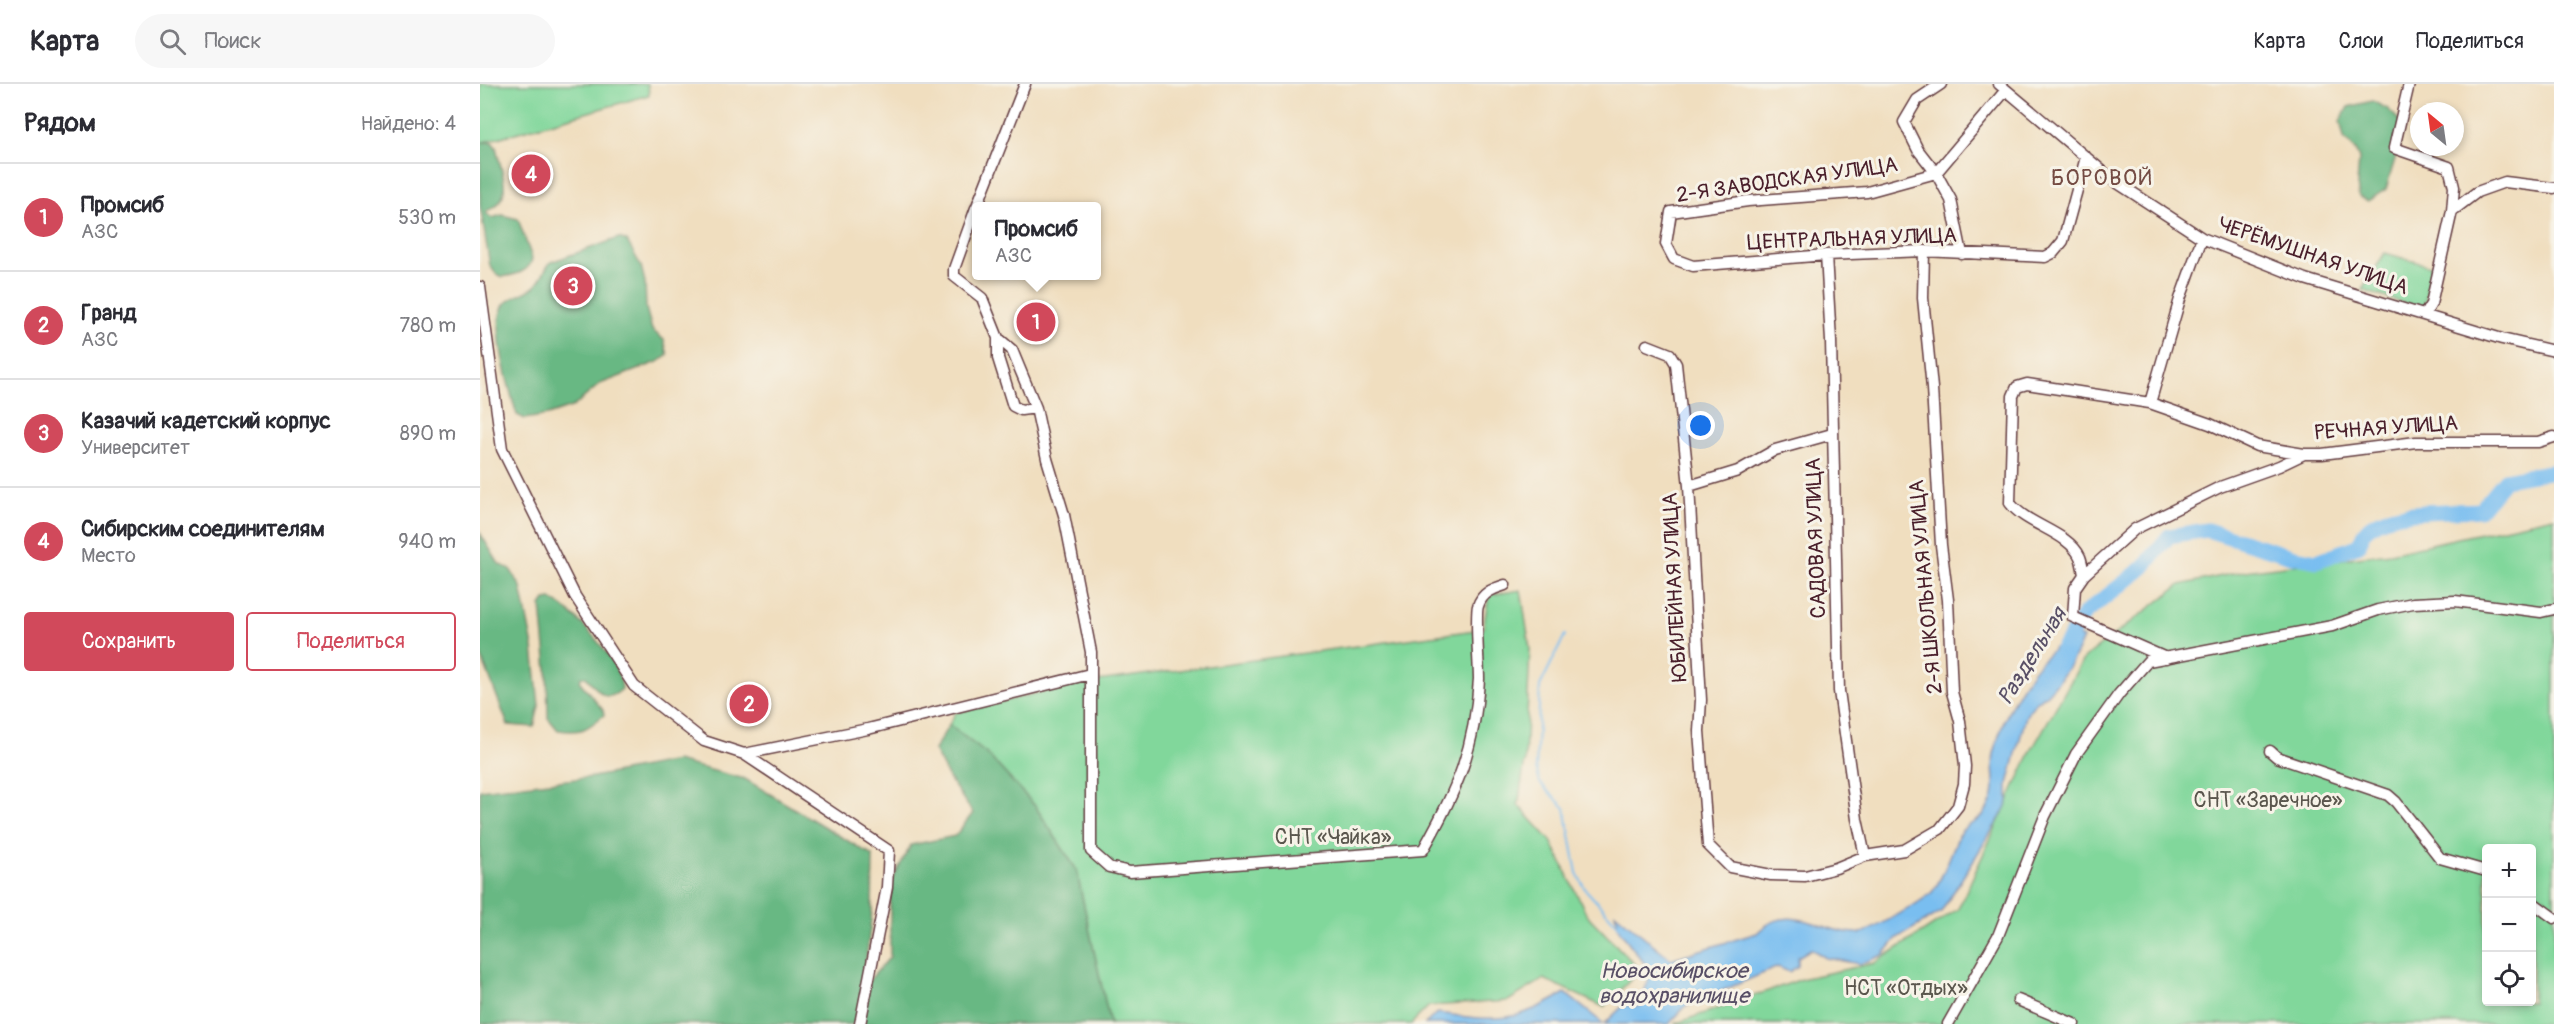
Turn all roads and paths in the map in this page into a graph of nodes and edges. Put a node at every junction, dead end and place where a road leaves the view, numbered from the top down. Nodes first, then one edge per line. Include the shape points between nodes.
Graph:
1 (1025, 84) edge
2 (1941, 84) edge
3 (2409, 84) edge
4 (2003, 87) edge
5 (2086, 157) junction
6 (1936, 173) junction
7 (2554, 188) edge
8 (978, 202) edge
9 (2452, 212) junction
10 (972, 218) edge
11 (2202, 238) junction
12 (1924, 251) junction
13 (1962, 254) junction
14 (1826, 255) junction
15 (1693, 266) joint
16 (480, 287) edge
17 (2425, 314) junction
18 (998, 338) junction
19 (1647, 345) dead end
20 (2554, 351) edge
21 (2150, 403) junction
22 (1036, 408) junction
23 (1832, 434) junction
24 (2554, 436) edge
25 (2304, 454) junction
26 (1689, 486) junction
27 (2084, 575) junction
28 (1505, 585) dead end
29 (2554, 609) edge
30 (2166, 658) junction
31 (1090, 674) junction
32 (2270, 751) dead end
33 (744, 754) junction
34 (1708, 845) joint
35 (1865, 856) junction
36 (2482, 870) edge
37 (2536, 906) edge
38 (2554, 918) edge
39 (2018, 999) dead end
40 (860, 1024) edge
41 (1948, 1024) edge
42 (2074, 1024) edge

1 - 8 street
2 - 6 street via 1917,100 1904,122 1918,150
3 - 9 street via 2394,148 2449,167 2454,187
4 - 5 street, ЧЕРЁМУШНАЯ УЛИЦА
4 - 6 street
5 - 11 street, ЧЕРЁМУШНАЯ УЛИЦА
5 - 13 street, ЦЕНТРАЛЬНАЯ УЛИЦА via 2063,241 2053,253 2045,257
6 - 13 street via 1951,200
6 - 15 street, 2-Я ЗАВОДСКАЯ УЛИЦА via 1867,192 1758,200 1671,212 1666,244 1674,259
7 - 9 street via 2505,182 2477,192
9 - 17 street via 2431,304
10 - 18 street via 954,276 982,298
11 - 17 street, ЧЕРЁМУШНАЯ УЛИЦА via 2305,279
11 - 21 street
12 - 13 street, ЦЕНТРАЛЬНАЯ УЛИЦА
12 - 14 street, ЦЕНТРАЛЬНАЯ УЛИЦА
12 - 35 street, 2-Я ШКОЛЬНАЯ УЛИЦА via 1923,298 1952,692 1960,721 1964,784 1958,806 1940,829 1904,850
14 - 15 street, ЦЕНТРАЛЬНАЯ УЛИЦА
14 - 23 street, САДОВАЯ УЛИЦА
16 - 33 street via 502,449 575,596 634,686 704,741
17 - 20 street, ЧЕРЁМУШНАЯ УЛИЦА
18 - 22 street via 1012,350
18 - 22 street via 998,358 1012,406 1021,410
19 - 26 street, ЮБИЛЕЙНАЯ УЛИЦА via 1670,354 1677,364
21 - 25 street, РЕЧНАЯ УЛИЦА via 2257,446
21 - 27 street, РЕЧНАЯ УЛИЦА via 2027,384 2017,387 2013,396 2010,503 2017,512 2059,535 2079,555
22 - 31 street via 1066,526 1091,652
23 - 26 street via 1775,450 1738,471
23 - 35 street, САДОВАЯ УЛИЦА via 1839,691
24 - 25 street, РЕЧНАЯ УЛИЦА via 2538,441 2416,441
25 - 27 street via 2220,487 2135,529
26 - 34 street, ЮБИЛЕЙНАЯ УЛИЦА
27 - 30 street via 2074,588 2073,616
28 - 31 street via 1487,591 1478,604 1477,718 1459,783 1423,850 1130,872 1109,867 1091,851
29 - 30 street via 2541,612 2455,601 2413,603 2332,626
30 - 41 street via 2148,661 2076,754 2045,816 1998,936
31 - 33 street via 868,729
32 - 36 street via 2277,758 2388,795 2440,858
33 - 40 street via 889,850 887,887
34 - 35 street, 2-Я ШКОЛЬНАЯ УЛИЦА via 1730,867 1771,875 1805,876
37 - 38 street
39 - 42 street

